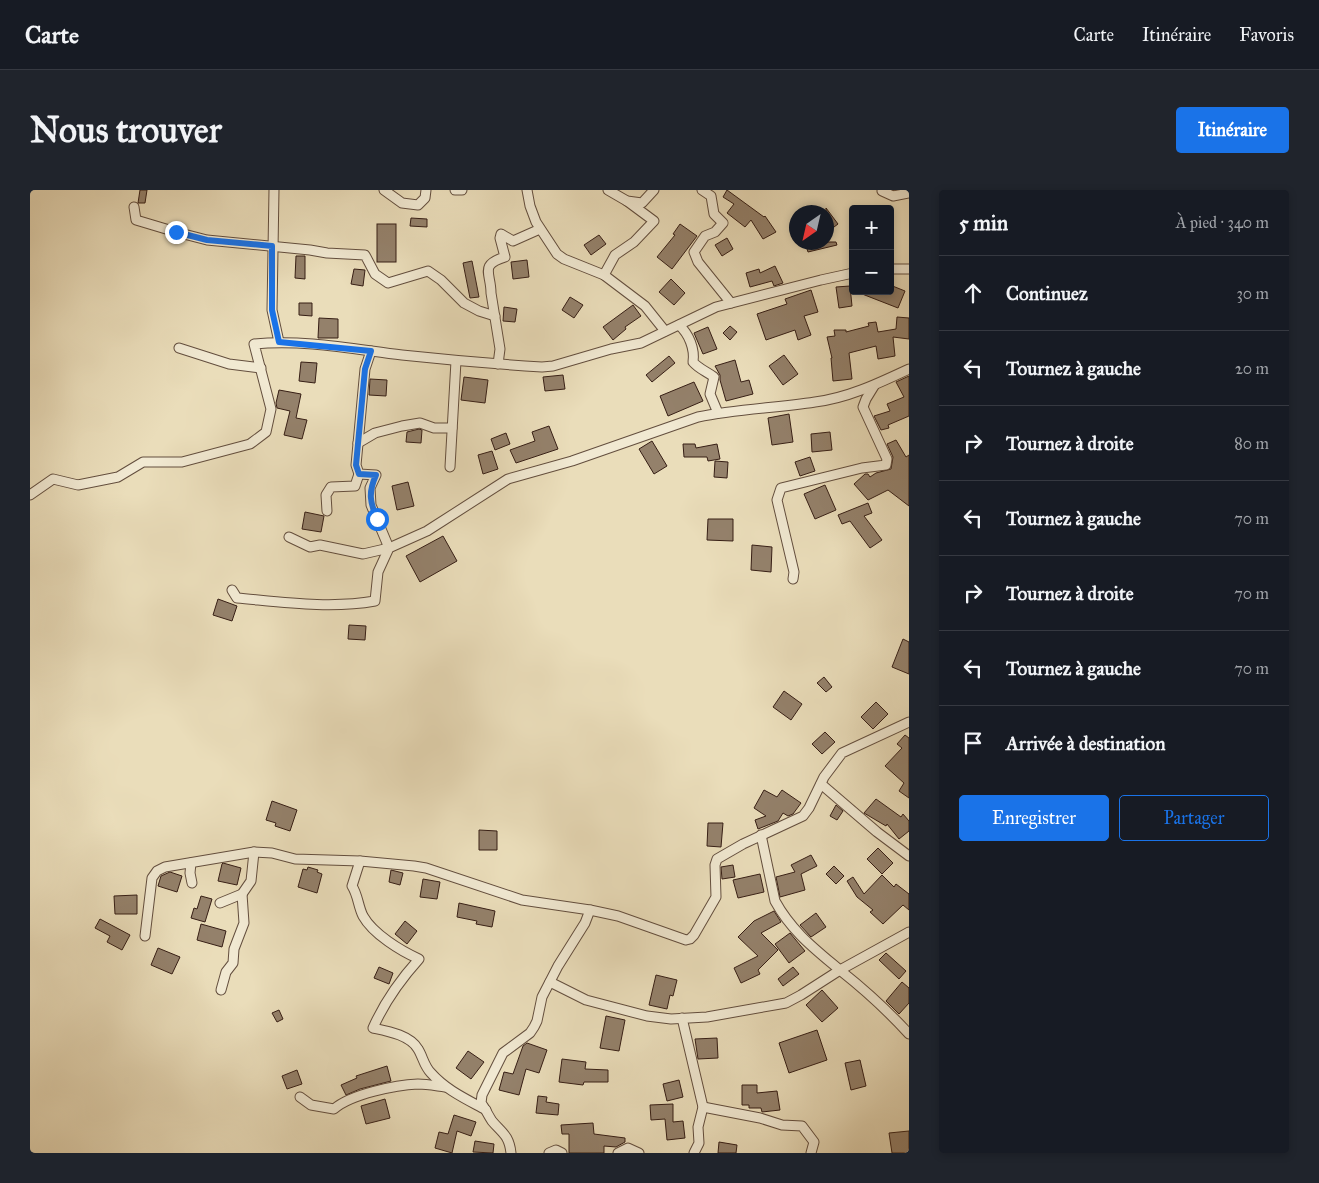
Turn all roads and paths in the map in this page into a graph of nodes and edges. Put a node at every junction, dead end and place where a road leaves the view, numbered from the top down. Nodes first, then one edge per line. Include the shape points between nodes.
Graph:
1 (274, 190) edge
2 (384, 190) edge
3 (426, 190) edge
4 (455, 190) edge
5 (462, 190) edge
6 (527, 190) edge
7 (608, 190) edge
8 (654, 190) edge
9 (702, 190) edge
10 (883, 190) edge
11 (909, 193) edge
12 (627, 201) junction
13 (134, 207) dead end
14 (540, 229) junction
15 (272, 246) junction
16 (909, 269) edge
17 (894, 270) edge
18 (604, 275) junction
19 (849, 275) edge
20 (731, 303) junction
21 (495, 316) junction
22 (679, 325) junction
23 (665, 331) junction
24 (279, 342) junction
25 (179, 348) dead end
26 (371, 351) junction
27 (456, 361) junction
28 (498, 364) junction
29 (262, 368) junction
30 (909, 370) edge
31 (874, 386) junction
32 (718, 413) junction
33 (452, 428) junction
34 (358, 443) junction
35 (450, 467) dead end
36 (359, 474) junction
37 (30, 495) edge
38 (327, 511) dead end
39 (289, 537) dead end
40 (389, 548) junction
41 (793, 579) dead end
42 (232, 590) dead end
43 (909, 722) edge
44 (821, 784) junction
45 (760, 835) junction
46 (254, 852) junction
47 (909, 856) edge
48 (360, 860) junction
49 (191, 863) junction
50 (192, 883) dead end
51 (242, 894) junction
52 (220, 903) dead end
53 (590, 910) junction
54 (909, 932) edge
55 (145, 936) dead end
56 (840, 970) junction
57 (550, 982) junction
58 (221, 990) dead end
59 (682, 1018) junction
60 (909, 1034) edge
61 (446, 1088) junction
62 (300, 1097) dead end
63 (703, 1107) junction
64 (486, 1110) junction
65 (511, 1153) edge
66 (549, 1153) edge
67 (562, 1153) edge
68 (618, 1153) edge
69 (640, 1153) edge
70 (694, 1153) edge
71 (811, 1153) edge

1 - 15 street
2 - 3 street via 402,203 418,205 425,198
4 - 5 street
6 - 14 street
7 - 12 street
8 - 12 street via 642,203
9 - 20 street via 711,196 714,214 723,223 716,232 705,236 694,252 698,262
10 - 11 street via 893,196
12 - 18 street via 654,221 634,242 615,255
13 - 15 street via 136,220 176,232 207,240
14 - 18 street via 557,254
14 - 21 street via 513,241 501,234 506,257 489,265 487,273
15 - 21 street via 365,255 375,274 388,283 428,271 464,302
15 - 24 street via 272,310
16 - 17 street
18 - 23 street via 645,306
19 - 20 street
20 - 22 street via 703,312
21 - 28 street via 500,349
22 - 23 street
22 - 32 street via 686,332 695,353 693,362 714,376 710,394
23 - 28 street via 642,343 553,366
24 - 26 street
24 - 29 street via 254,344
25 - 29 street via 230,364
26 - 27 street
26 - 34 street via 365,369
27 - 28 street
27 - 33 street
29 - 37 street via 271,409 266,432 250,444 182,462 143,462 118,477 78,485 53,479
30 - 31 street
31 - 32 street via 815,403
31 - 41 street via 863,407 887,459 886,465 781,488 778,494
32 - 40 street via 508,479 427,531
33 - 34 street via 434,428 420,423 374,433
33 - 35 street
34 - 36 street via 356,465
36 - 38 street via 354,486 331,487 326,495
36 - 40 street via 376,475 370,488 371,505
39 - 40 street via 310,547 320,545 363,554
40 - 42 street via 378,572 375,601 356,605 298,603 237,598
43 - 44 street via 842,753
44 - 45 street via 803,816
44 - 47 street
45 - 53 street via 724,854 716,862 714,900 690,939
45 - 56 street via 775,901 812,948
46 - 48 street via 295,859
46 - 49 street
46 - 51 street via 250,881
48 - 53 street via 426,868 522,900
48 - 61 street via 352,886 363,915 374,930 403,952 419,959 402,978 373,1028 414,1043 426,1066
49 - 50 street
49 - 55 street via 164,867 154,874
51 - 52 street
51 - 58 street via 244,923 234,949 233,963 226,972
53 - 57 street
54 - 56 street
56 - 59 street via 786,1002 707,1017
56 - 60 street
57 - 59 street via 586,1000 647,1016
57 - 64 street via 530,1033 499,1058 482,1095 481,1103
59 - 63 street
61 - 62 street via 419,1084 388,1087 342,1102 334,1109 311,1105
61 - 64 street
63 - 70 street via 698,1127 699,1143
63 - 71 street via 782,1125 802,1126 814,1142
64 - 65 street via 503,1132
66 - 67 street via 556,1150
68 - 69 street via 628,1148

